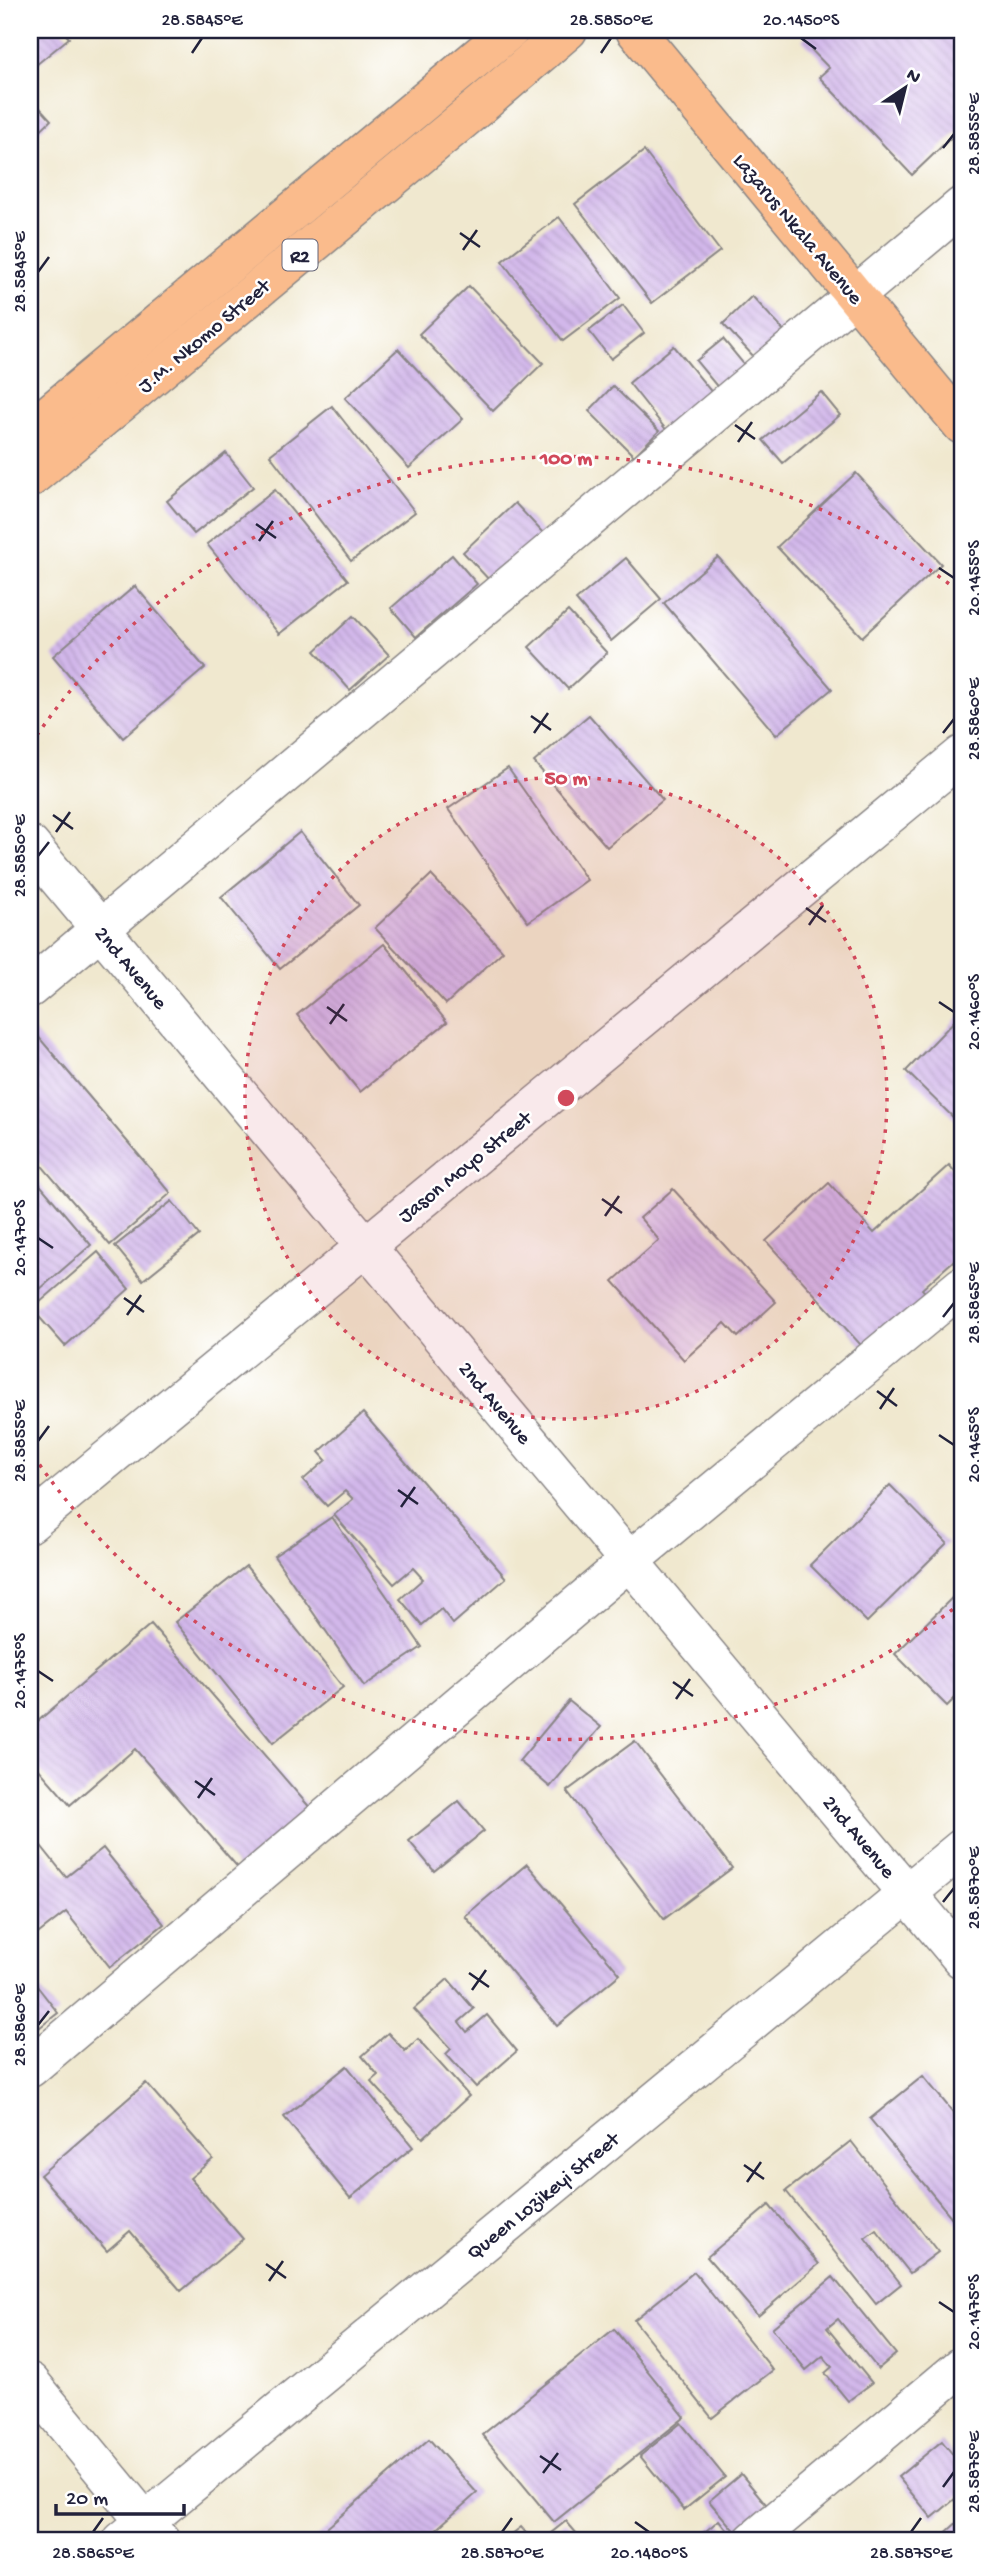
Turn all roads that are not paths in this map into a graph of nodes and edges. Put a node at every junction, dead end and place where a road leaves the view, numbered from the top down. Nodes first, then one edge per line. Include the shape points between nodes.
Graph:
1 (510, 30) edge
2 (568, 30) edge
3 (635, 30) edge
4 (962, 206) edge
5 (856, 297) junction
6 (962, 425) edge
7 (30, 430) edge
8 (30, 478) edge
9 (962, 755) edge
10 (30, 845) edge
11 (100, 929) junction
12 (30, 988) edge
13 (365, 1247) junction
14 (962, 1286) edge
15 (30, 1523) edge
16 (629, 1560) junction
17 (962, 1848) edge
18 (908, 1894) junction
19 (962, 1959) edge
20 (30, 2067) edge
21 (962, 2366) edge
22 (30, 2382) edge
23 (143, 2535) edge
24 (753, 2541) edge

1 - 7 highway, J.M. Nkomo Street / R2
2 - 8 highway, J.M. Nkomo Street / R2
3 - 5 highway, Lazarus Nkala Avenue
4 - 5 street
5 - 6 highway, Lazarus Nkala Avenue
5 - 11 street
9 - 13 street, Jason Moyo Street
10 - 11 street, 2nd Avenue
11 - 12 street
11 - 13 street, 2nd Avenue
13 - 15 street, Jason Moyo Street
13 - 16 street, 2nd Avenue
14 - 16 street
16 - 18 street, 2nd Avenue
16 - 20 street
17 - 18 street, Queen Lozikeyi Street
18 - 19 street, 2nd Avenue
18 - 23 street, Queen Lozikeyi Street
21 - 24 street
22 - 23 street

